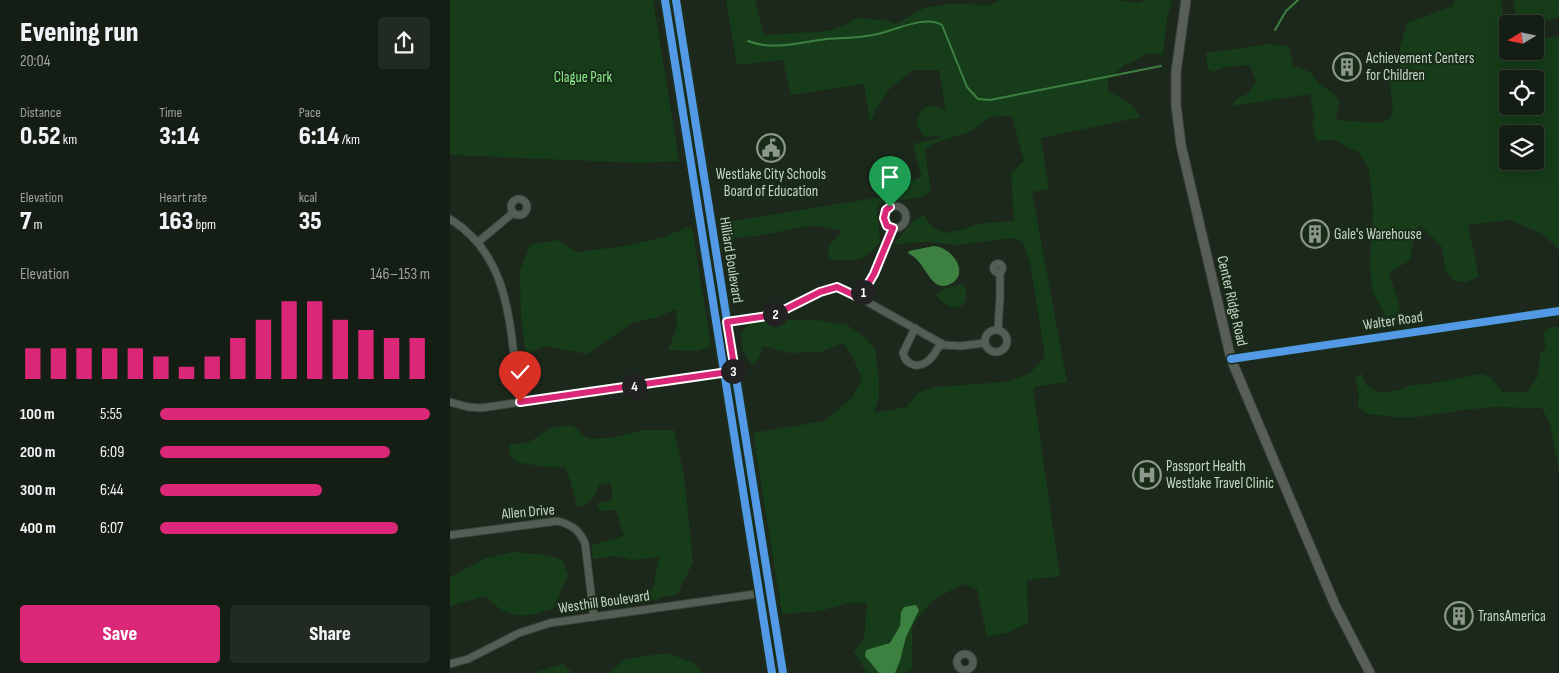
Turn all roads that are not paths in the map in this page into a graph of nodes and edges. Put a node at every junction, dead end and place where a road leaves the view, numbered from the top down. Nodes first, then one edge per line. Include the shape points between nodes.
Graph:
1 (665, 0) edge
2 (676, 0) edge
3 (1186, 0) edge
4 (513, 212) dead end
5 (450, 219) edge
6 (893, 228) dead end
7 (478, 242) junction
8 (1000, 272) dead end
9 (860, 298) junction
10 (1559, 311) edge
11 (727, 322) junction
12 (915, 328) junction
13 (998, 329) junction
14 (941, 343) junction
15 (985, 343) junction
16 (1231, 359) junction
17 (735, 371) junction
18 (724, 372) junction
19 (450, 402) edge
20 (520, 402) junction
21 (450, 535) edge
22 (770, 592) junction
23 (760, 593) junction
24 (594, 617) junction
25 (450, 664) edge
26 (772, 673) edge
27 (783, 673) edge
28 (1370, 673) edge

1 - 18 main road, Hilliard Boulevard
2 - 11 main road, Hilliard Boulevard
3 - 16 main road, Center Ridge Road via 1176,72 1177,119
4 - 7 street
5 - 7 street
6 - 9 street
7 - 20 street via 501,283
8 - 13 street
9 - 11 street via 837,287 774,315
9 - 12 street
10 - 16 street, Walter Road
11 - 17 main road, Hilliard Boulevard
12 - 14 street
12 - 14 street via 903,353 909,364 930,360
13 - 15 street via 986,335
13 - 15 street via 1006,335 1006,347 996,352
14 - 15 street via 953,346
16 - 28 main road, Center Ridge Road via 1335,605
17 - 18 street
17 - 22 main road, Hilliard Boulevard
18 - 20 street
18 - 23 main road, Hilliard Boulevard
19 - 20 street via 481,408
21 - 24 street, Allen Drive via 558,521 570,525 580,533 585,543
22 - 23 street, Westhill Boulevard
22 - 27 main road, Hilliard Boulevard
23 - 24 street, Westhill Boulevard
23 - 26 main road, Hilliard Boulevard
24 - 25 street, Westhill Boulevard via 550,623 519,632 468,659

